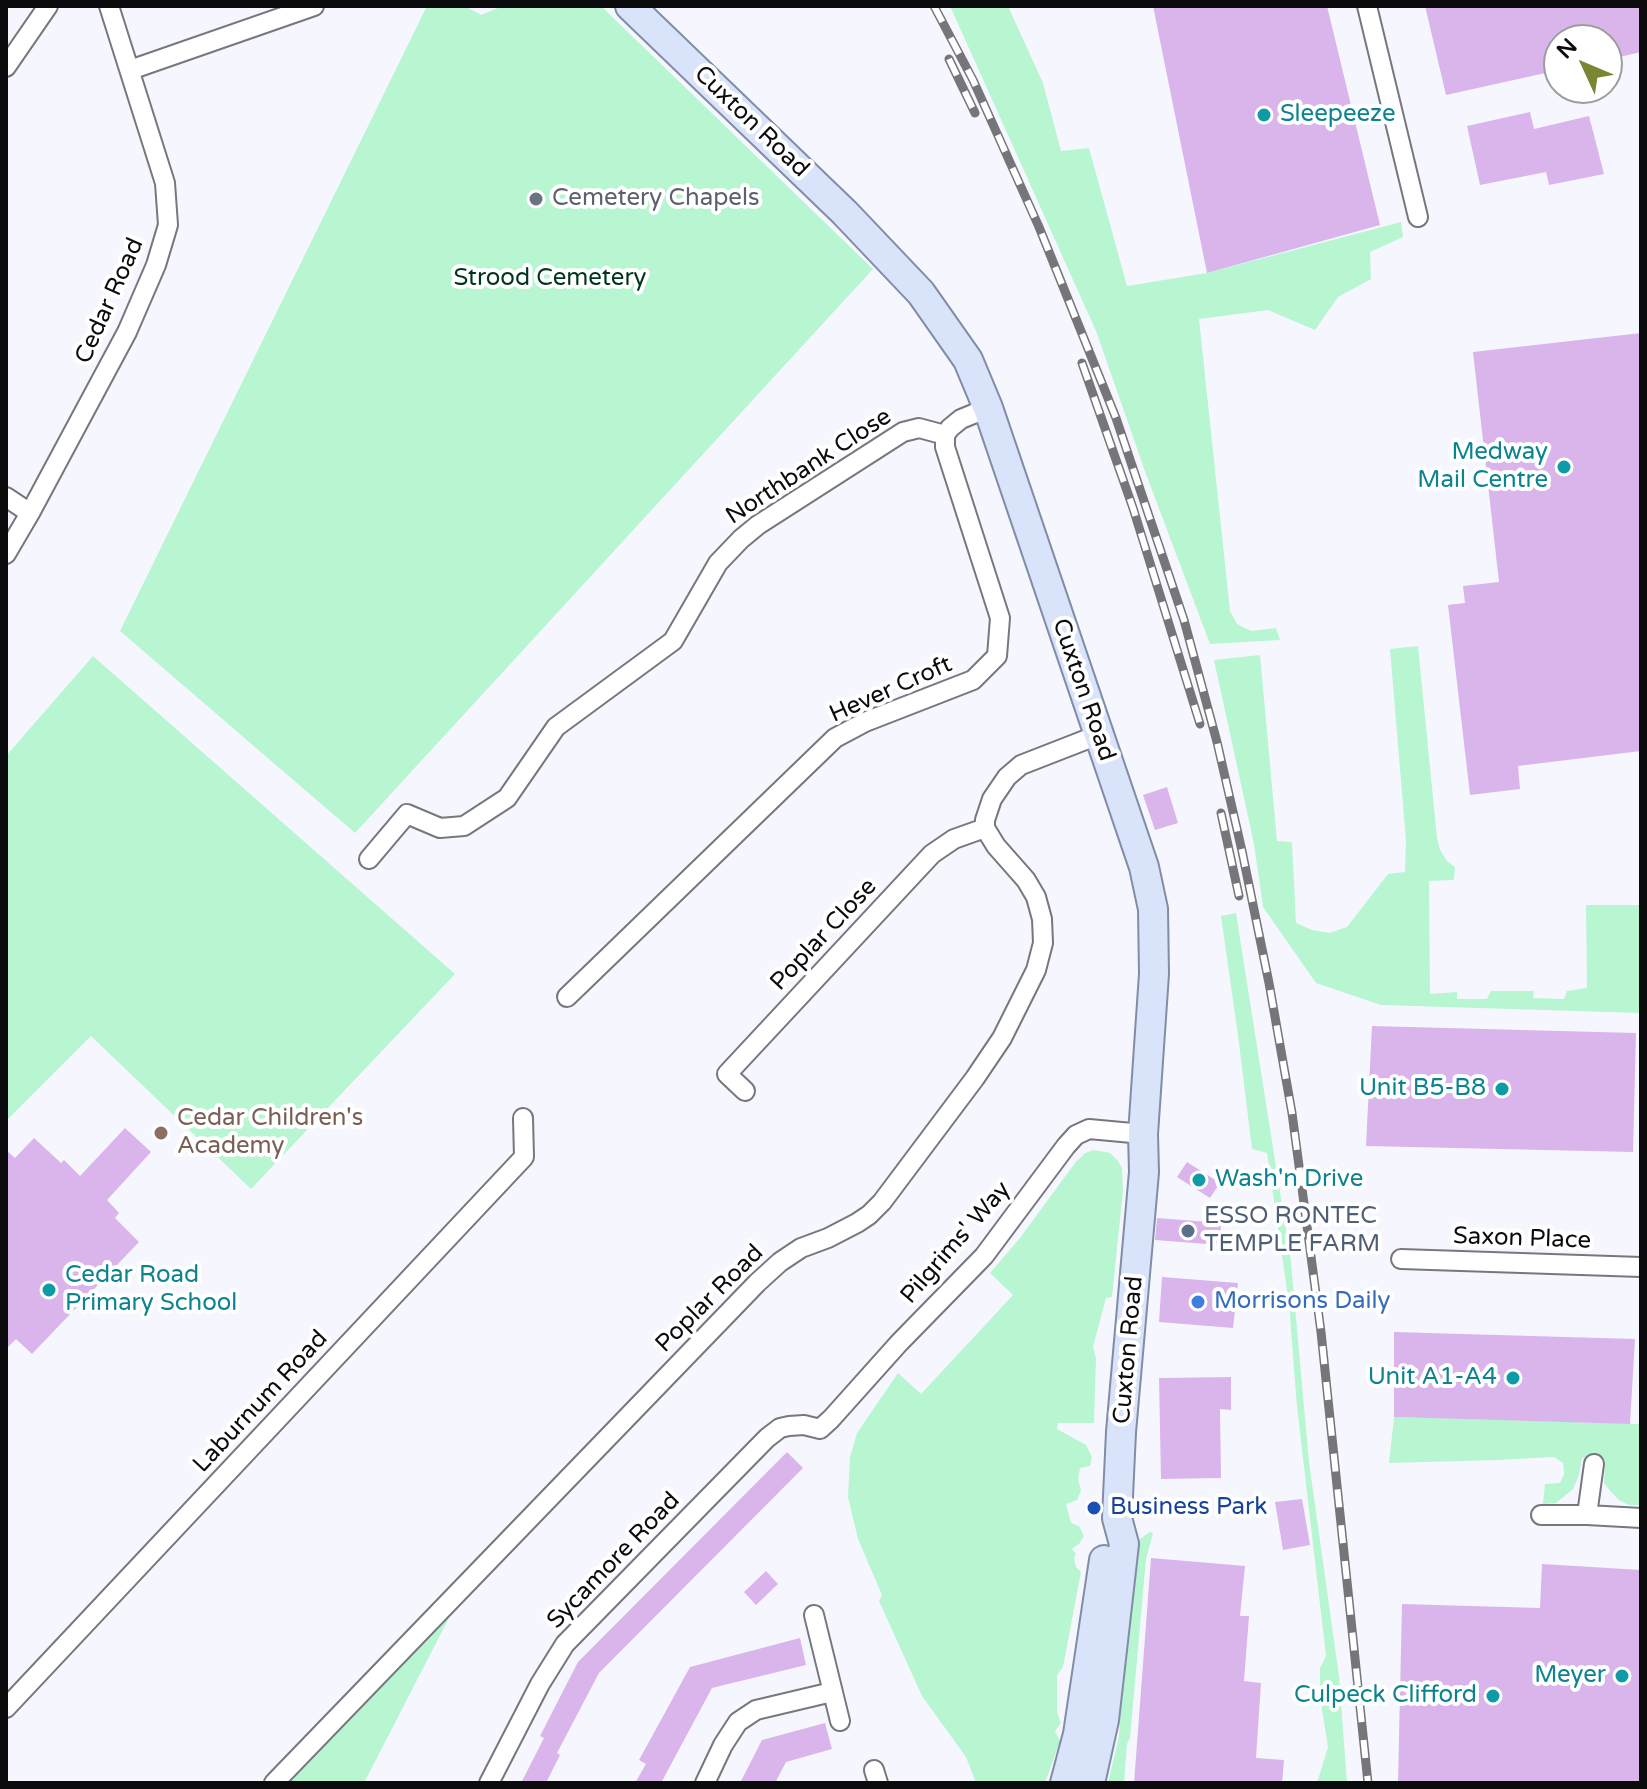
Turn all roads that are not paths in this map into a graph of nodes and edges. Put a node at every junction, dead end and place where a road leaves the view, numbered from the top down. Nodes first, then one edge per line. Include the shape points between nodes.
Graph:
1 (48, 6) edge
2 (109, 6) edge
3 (314, 6) edge
4 (630, 6) edge
5 (1367, 6) edge
6 (6, 67) edge
7 (130, 70) junction
8 (1418, 217) dead end
9 (988, 408) junction
10 (945, 435) junction
11 (6, 497) edge
12 (30, 513) junction
13 (6, 554) edge
14 (1098, 735) junction
15 (985, 828) junction
16 (369, 859) dead end
17 (567, 997) dead end
18 (745, 1091) dead end
19 (523, 1118) dead end
20 (1143, 1134) junction
21 (1401, 1259) dead end
22 (1641, 1267) edge
23 (820, 1429) joint
24 (1594, 1464) dead end
25 (1541, 1515) dead end
26 (1587, 1515) junction
27 (1117, 1518) junction
28 (1641, 1518) edge
29 (814, 1615) dead end
30 (832, 1692) junction
31 (6, 1708) edge
32 (840, 1721) dead end
33 (274, 1783) edge
34 (489, 1783) edge
35 (705, 1783) edge
36 (1065, 1783) edge
37 (1090, 1783) edge

1 - 6 street
2 - 7 street, Cedar Road
3 - 7 street
4 - 9 main road, Cuxton Road via 921,293 968,360
5 - 8 street
7 - 12 street, Cedar Road via 165,183 168,225 127,332
9 - 10 street via 961,419
9 - 14 main road, Cuxton Road
10 - 16 street, Northbank Close via 919,428 903,432 758,525 718,563 673,641 556,727 507,798 464,826 440,828 407,814
10 - 17 street, Hever Croft via 1000,618 997,656 973,680 835,738
11 - 12 street
12 - 13 street, Cedar Road
14 - 15 street via 1015,769 992,799
14 - 20 main road, Cuxton Road via 1144,867 1153,909
15 - 18 street, Poplar Close via 932,854 727,1074
15 - 33 street, Poplar Road via 1036,897 1043,943 1036,970 1002,1038 966,1090 882,1202 869,1215 801,1248 757,1283
19 - 31 street, Laburnum Road via 524,1157
20 - 23 street, Pilgrims' Way via 1089,1129 1076,1135 984,1256
20 - 27 main road, Cuxton Road
21 - 22 street, Saxon Place
23 - 34 street, Sycamore Road via 794,1425 772,1433 565,1644
24 - 26 street
25 - 26 street
26 - 28 street
27 - 36 main road, Cuxton Road via 1107,1541 1078,1734
27 - 37 main road, Cuxton Road via 1124,1544 1104,1720
29 - 30 street
30 - 32 street
30 - 35 street via 756,1710 738,1722

